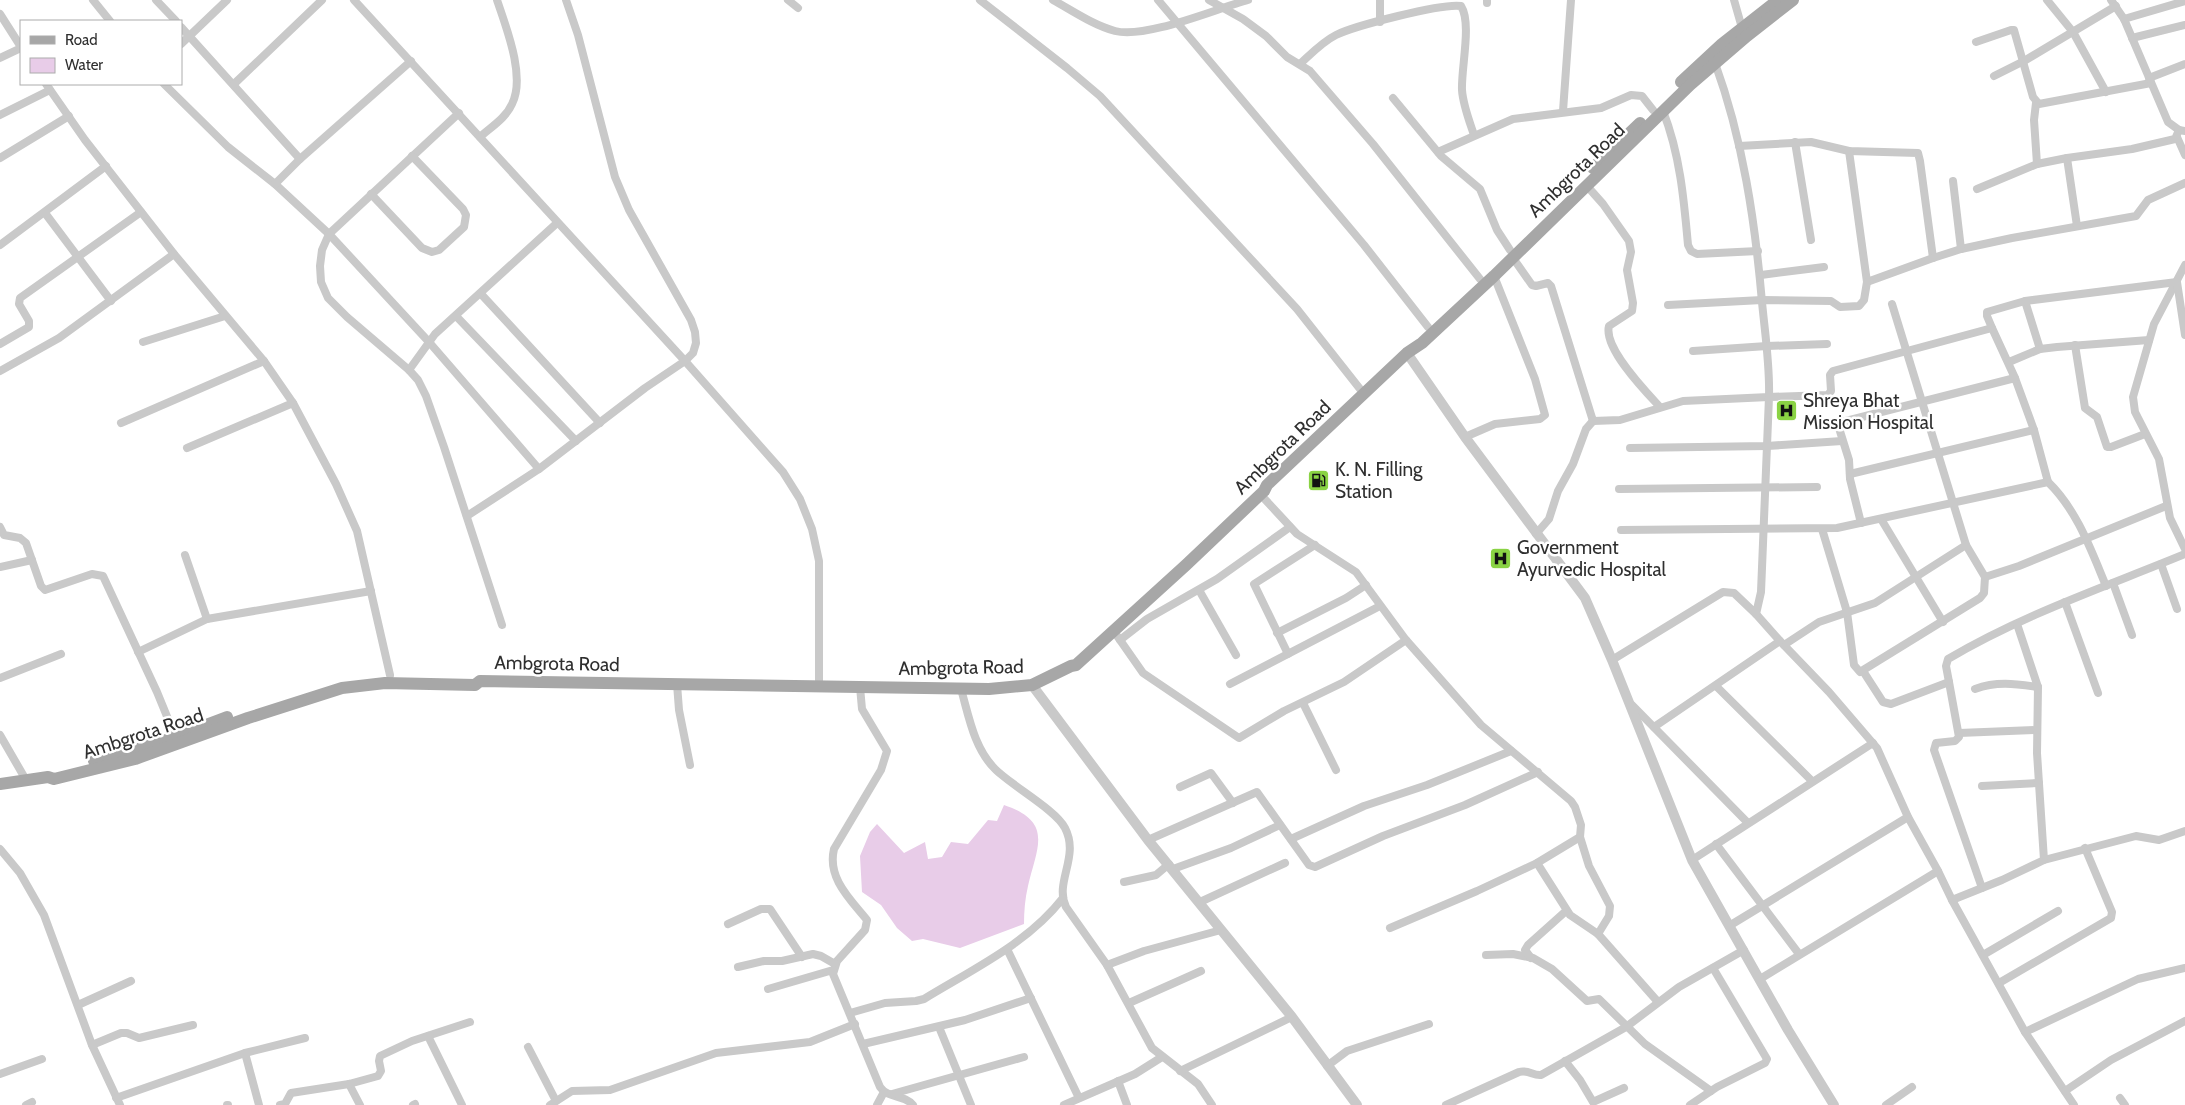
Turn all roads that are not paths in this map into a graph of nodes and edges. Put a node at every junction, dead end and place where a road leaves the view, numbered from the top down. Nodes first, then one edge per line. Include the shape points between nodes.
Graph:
1 (93, 0) edge
2 (156, 0) edge
3 (227, 0) edge
4 (322, 0) edge
5 (354, 0) edge
6 (497, 0) edge
7 (566, 0) edge
8 (788, 0) edge
9 (980, 0) edge
10 (1054, 0) edge
11 (1158, 0) edge
12 (1209, 0) edge
13 (1248, 0) edge
14 (1380, 0) edge
15 (1571, 0) edge
16 (1734, 0) edge
17 (1778, 0) edge
18 (1793, 0) edge
19 (2047, 0) edge
20 (2185, 0) edge
21 (2114, 3) edge
22 (1222, 7) junction
23 (798, 8) dead end
24 (0, 14) edge
25 (2124, 19) junction
26 (109, 20) edge
27 (175, 20) edge
28 (1176, 22) junction
29 (1380, 22) junction
30 (2185, 25) edge
31 (182, 28) edge
32 (1742, 28) junction
33 (2073, 32) junction
34 (190, 36) junction
35 (2132, 38) junction
36 (1976, 42) dead end
37 (182, 43) edge
38 (20, 46) edge
39 (20, 48) edge
40 (0, 58) edge
41 (411, 60) junction
42 (2024, 61) junction
43 (1715, 63) junction
44 (1300, 64) junction
45 (2185, 64) edge
46 (1994, 76) dead end
47 (2150, 81) junction
48 (234, 84) junction
49 (165, 85) edge
50 (48, 87) edge
51 (2106, 92) junction
52 (1393, 98) dead end
53 (2036, 103) junction
54 (1658, 110) junction
55 (1563, 111) junction
56 (459, 113) junction
57 (0, 115) edge
58 (68, 116) junction
59 (2180, 133) edge
60 (1474, 135) junction
61 (480, 137) junction
62 (1795, 142) junction
63 (1739, 146) junction
64 (1849, 151) junction
65 (1438, 152) junction
66 (2185, 155) edge
67 (412, 156) junction
68 (0, 158) edge
69 (2067, 158) junction
70 (300, 159) junction
71 (2037, 164) junction
72 (106, 166) junction
73 (1953, 181) dead end
74 (2185, 183) edge
75 (275, 184) junction
76 (1587, 186) junction
77 (1977, 189) dead end
78 (371, 194) junction
79 (141, 212) junction
80 (45, 213) junction
81 (557, 223) junction
82 (2078, 226) junction
83 (329, 234) junction
84 (1811, 240) dead end
85 (0, 246) edge
86 (1962, 249) junction
87 (1758, 251) junction
88 (174, 254) junction
89 (1512, 254) junction
90 (78, 258) junction
91 (1933, 258) junction
92 (2185, 265) edge
93 (1824, 268) dead end
94 (1761, 275) junction
95 (1494, 276) junction
96 (1480, 279) junction
97 (1867, 282) junction
98 (2177, 282) junction
99 (481, 294) junction
100 (1762, 300) junction
101 (111, 301) junction
102 (2025, 301) junction
103 (1892, 304) dead end
104 (1668, 305) dead end
105 (225, 316) junction
106 (456, 316) junction
107 (1428, 327) junction
108 (1992, 328) junction
109 (2185, 335) edge
110 (2149, 340) junction
111 (143, 342) dead end
112 (429, 342) junction
113 (0, 344) edge
114 (1827, 344) dead end
115 (2075, 345) junction
116 (1767, 346) junction
117 (1411, 350) junction
118 (2040, 350) junction
119 (1693, 351) dead end
120 (1908, 351) junction
121 (264, 361) junction
122 (685, 361) junction
123 (2009, 362) junction
124 (409, 370) junction
125 (0, 371) edge
126 (2015, 378) junction
127 (1364, 394) junction
128 (1769, 397) junction
129 (1922, 401) junction
130 (293, 403) junction
131 (1660, 407) junction
132 (1593, 421) junction
133 (121, 423) dead end
134 (600, 423) junction
135 (2034, 430) junction
136 (2145, 434) junction
137 (1465, 437) junction
138 (576, 441) junction
139 (1842, 441) junction
140 (1767, 446) junction
141 (187, 448) dead end
142 (1630, 448) dead end
143 (1938, 452) junction
144 (539, 469) junction
145 (1850, 474) junction
146 (2048, 482) junction
147 (1817, 487) dead end
148 (1765, 488) junction
149 (1619, 489) dead end
150 (1262, 491) junction
151 (1952, 504) junction
152 (2166, 506) junction
153 (467, 516) junction
154 (1881, 519) junction
155 (1862, 523) junction
156 (1290, 526) junction
157 (0, 527) edge
158 (1764, 528) junction
159 (1822, 529) junction
160 (1621, 530) dead end
161 (1536, 534) junction
162 (2086, 538) junction
163 (1315, 545) junction
164 (1966, 545) junction
165 (2185, 549) edge
166 (2185, 554) edge
167 (186, 556) dead end
168 (32, 560) junction
169 (2161, 564) junction
170 (0, 567) edge
171 (1915, 576) junction
172 (1985, 577) junction
173 (2109, 584) junction
174 (1366, 585) junction
175 (1199, 590) junction
176 (371, 591) junction
177 (2065, 602) junction
178 (1380, 606) junction
179 (2177, 609) dead end
180 (1847, 612) junction
181 (1756, 614) junction
182 (207, 619) junction
183 (1943, 622) junction
184 (2017, 624) junction
185 (502, 625) dead end
186 (1277, 633) junction
187 (1116, 635) junction
188 (2132, 635) dead end
189 (1406, 640) junction
190 (1782, 643) junction
191 (138, 652) junction
192 (61, 654) dead end
193 (1288, 654) junction
194 (1236, 655) dead end
195 (1612, 660) junction
196 (1071, 666) junction
197 (1863, 671) junction
198 (390, 675) junction
199 (0, 678) edge
200 (480, 681) junction
201 (1949, 682) junction
202 (677, 684) junction
203 (1230, 684) dead end
204 (1032, 685) junction
205 (1716, 686) junction
206 (819, 687) junction
207 (860, 687) junction
208 (2038, 687) junction
209 (961, 689) junction
210 (1975, 689) dead end
211 (2098, 693) dead end
212 (1628, 701) junction
213 (1303, 703) junction
214 (1654, 727) junction
215 (2037, 730) junction
216 (1960, 734) junction
217 (0, 735) edge
218 (175, 736) junction
219 (1873, 742) junction
220 (1511, 751) junction
221 (690, 765) dead end
222 (1336, 770) dead end
223 (1538, 772) junction
224 (48, 777) junction
225 (26, 780) junction
226 (1812, 781) junction
227 (2039, 783) junction
228 (0, 784) edge
229 (1982, 786) dead end
230 (1180, 787) dead end
231 (1233, 802) junction
232 (1908, 817) junction
233 (1748, 822) junction
234 (1280, 825) junction
235 (2185, 831) edge
236 (1580, 837) junction
237 (1291, 839) junction
238 (1148, 840) junction
239 (1716, 844) junction
240 (2085, 848) junction
241 (0, 849) edge
242 (1692, 860) junction
243 (2044, 860) junction
244 (1537, 863) junction
245 (1285, 864) dead end
246 (1171, 866) junction
247 (1938, 870) junction
248 (1124, 882) dead end
249 (1982, 888) junction
250 (1063, 898) junction
251 (1952, 900) junction
252 (1200, 902) junction
253 (1762, 904) junction
254 (1566, 911) junction
255 (2058, 911) dead end
256 (728, 924) dead end
257 (1729, 926) junction
258 (1390, 928) dead end
259 (1221, 930) junction
260 (1598, 934) junction
261 (1007, 949) junction
262 (1744, 950) junction
263 (1799, 954) junction
264 (1486, 955) dead end
265 (1983, 955) junction
266 (802, 957) junction
267 (1531, 958) junction
268 (1107, 966) junction
269 (738, 967) dead end
270 (834, 967) junction
271 (1713, 968) junction
272 (2185, 968) edge
273 (1201, 971) dead end
274 (1760, 979) junction
275 (131, 980) dead end
276 (2000, 983) junction
277 (768, 989) dead end
278 (1031, 998) junction
279 (1658, 1002) junction
280 (1129, 1003) junction
281 (78, 1004) junction
282 (850, 1013) junction
283 (1292, 1017) junction
284 (470, 1022) dead end
285 (2184, 1023) edge
286 (855, 1024) junction
287 (1430, 1024) dead end
288 (193, 1025) dead end
289 (940, 1027) junction
290 (1626, 1027) junction
291 (2025, 1032) junction
292 (428, 1036) junction
293 (304, 1038) dead end
294 (863, 1044) junction
295 (92, 1045) junction
296 (528, 1047) dead end
297 (245, 1053) junction
298 (1162, 1057) junction
299 (1024, 1058) dead end
300 (42, 1059) dead end
301 (1565, 1061) junction
302 (1327, 1066) junction
303 (1180, 1071) junction
304 (0, 1074) edge
305 (959, 1076) junction
306 (1118, 1081) junction
307 (349, 1084) junction
308 (1912, 1087) dead end
309 (1624, 1088) dead end
310 (1711, 1091) junction
311 (2065, 1091) junction
312 (887, 1093) junction
313 (1079, 1098) junction
314 (2120, 1098) dead end
315 (118, 1102) edge
316 (553, 1103) edge
317 (259, 1105) edge
318 (280, 1105) edge
319 (360, 1105) edge
320 (462, 1105) edge
321 (877, 1105) edge
322 (913, 1105) edge
323 (971, 1105) edge
324 (1064, 1105) edge
325 (1127, 1105) edge
326 (1212, 1105) edge
327 (1357, 1105) edge
328 (1446, 1105) edge
329 (1690, 1105) edge
330 (1834, 1105) edge
331 (1886, 1105) edge
332 (2074, 1105) edge
333 (2125, 1105) edge

1 - 26 street
2 - 27 street
3 - 34 street
4 - 48 street
5 - 41 street
6 - 61 street via 512,53 517,91 504,116
7 - 122 street via 615,177 629,210 695,332 693,352
8 - 23 street
9 - 127 street via 1100,96 1297,309
10 - 28 street via 1115,31 1135,32
11 - 28 street
12 - 22 street
13 - 22 street
14 - 29 street
15 - 55 street
16 - 32 street
17 - 32 main road
18 - 43 main road, Ambgrota Road
19 - 33 street
20 - 25 street
21 - 25 street
21 - 33 street
22 - 28 street
22 - 44 street via 1266,36 1287,57
24 - 38 street
25 - 35 street
28 - 107 street via 1364,245
29 - 44 street via 1335,36
29 - 60 street via 1461,6 1465,43 1463,96
30 - 35 street
31 - 34 street
32 - 54 main road via 1697,67
33 - 42 street
33 - 51 street
34 - 37 street
34 - 48 street
35 - 47 street
36 - 42 street via 2013,30
39 - 40 street
41 - 56 street
41 - 70 street
42 - 46 street
42 - 53 street
43 - 54 main road, Ambgrota Road
43 - 63 street
44 - 96 street via 1310,71 1373,144
45 - 47 street
47 - 51 street
47 - 59 street via 2168,122
48 - 70 street
49 - 75 street via 228,147
50 - 57 street
50 - 58 street
51 - 53 street
52 - 65 street
53 - 71 street
54 - 55 street via 1642,96 1634,95 1601,108
54 - 76 main road, Ambgrota Road
54 - 87 street via 1673,138 1691,252
54 - 89 main road
55 - 60 street via 1513,119
56 - 61 street
56 - 67 street
58 - 68 street
58 - 72 street
59 - 66 street
59 - 69 street via 2132,149
60 - 65 street
61 - 81 street
62 - 63 street
62 - 64 street via 1822,143
62 - 84 street
63 - 87 street
64 - 91 street via 1918,154
64 - 97 street
65 - 89 street via 1480,189 1497,230
67 - 78 street
67 - 78 street via 463,209 466,215 464,227 439,250 432,252 422,248
69 - 71 street
69 - 82 street
70 - 75 street
71 - 77 street
72 - 79 street
72 - 80 street
73 - 86 street
74 - 82 street via 2148,200 2136,216
75 - 83 street
76 - 89 main road, Ambgrota Road
76 - 131 street via 1618,224 1631,249 1627,270 1632,311 1609,326 1610,340 1631,375
78 - 83 street
79 - 88 street
79 - 90 street
80 - 85 street
80 - 90 street
81 - 99 street
81 - 122 street
82 - 86 street
83 - 112 street
83 - 124 street via 320,266 321,282 328,298
86 - 91 street
87 - 94 street
88 - 101 street
88 - 105 street
89 - 95 main road, Ambgrota Road
89 - 96 main road
89 - 132 street via 1532,285 1548,283 1551,286
90 - 101 street
90 - 113 street via 20,298 18,304 29,321 29,327
91 - 97 street
92 - 98 street
93 - 94 street
94 - 100 street
95 - 117 main road, Ambgrota Road
95 - 137 street via 1546,415 1540,419 1495,424
96 - 107 main road
97 - 100 street via 1860,306 1840,307 1831,301
98 - 102 street
98 - 109 street
98 - 110 street via 2157,315
99 - 106 street
99 - 134 street
100 - 104 street
100 - 116 street
101 - 125 street via 59,338
102 - 108 street via 1987,312
102 - 118 street
103 - 120 street
105 - 111 street
105 - 121 street
106 - 112 street
106 - 138 street
107 - 117 main road via 1415,340
108 - 120 street
108 - 123 street
110 - 115 street
110 - 136 street via 2133,397 2135,412
112 - 124 street
112 - 144 street
114 - 116 street
115 - 118 street
115 - 136 street via 2084,405 2097,417 2107,446
116 - 119 street
116 - 128 street
117 - 127 main road, Ambgrota Road
117 - 137 street
118 - 123 street
120 - 128 street via 1833,371 1828,395
120 - 129 street
121 - 130 street
121 - 133 street
122 - 134 street
122 - 206 street via 783,472 800,499 812,529 819,561
123 - 126 street
124 - 153 street via 426,396
126 - 129 street
126 - 135 street
127 - 150 main road, Ambgrota Road
128 - 131 street via 1683,401
128 - 140 street
129 - 139 street via 1844,420 1839,425
129 - 143 street
130 - 141 street
130 - 176 street via 348,508 357,531
131 - 132 street via 1620,420
132 - 161 street via 1586,429 1573,464 1558,490 1549,519
134 - 138 street
135 - 143 street
135 - 146 street
136 - 152 street via 2160,466
137 - 161 street
138 - 144 street
139 - 140 street
139 - 145 street
140 - 142 street
140 - 148 street
143 - 145 street
143 - 151 street
144 - 153 street
145 - 155 street
146 - 151 street
146 - 162 street via 2065,502
147 - 148 street
148 - 149 street
148 - 158 street
150 - 156 street
150 - 187 main road, Ambgrota Road
150 - 196 main road via 1260,487 1105,627 1072,661
151 - 154 street
151 - 164 street
152 - 162 street
152 - 165 street
153 - 185 street
154 - 155 street
154 - 171 street
155 - 159 street
156 - 163 street
156 - 175 street
157 - 168 street via 4,535 24,539
158 - 159 street
158 - 160 street
158 - 181 street via 1761,592
159 - 180 street
161 - 195 street via 1585,598
162 - 172 street
162 - 173 street
163 - 174 street via 1349,566
163 - 186 street via 1254,584
164 - 171 street
164 - 172 street
166 - 169 street
167 - 182 street
168 - 170 street
168 - 191 street via 45,590 92,574 103,576
169 - 173 street
169 - 179 street
171 - 180 street via 1875,603
171 - 183 street
172 - 183 street via 1982,596
173 - 177 street
173 - 188 street
174 - 178 street
174 - 186 street
175 - 187 street
175 - 194 street
176 - 182 street
176 - 198 street
177 - 184 street
177 - 211 street
178 - 189 street
178 - 193 street
180 - 190 street via 1819,622
180 - 197 street via 1854,665 1858,671
181 - 190 street
181 - 195 street via 1734,593 1723,592
182 - 191 street
183 - 197 street
184 - 201 street via 1979,640 1948,659
184 - 208 street
186 - 193 street
187 - 196 main road, Ambgrota Road
187 - 213 street via 1143,673 1237,738
189 - 213 street via 1344,682
189 - 220 street via 1480,725
190 - 205 street
190 - 219 street
191 - 218 street
192 - 199 street
193 - 203 street
195 - 212 street
196 - 204 main road, Ambgrota Road
197 - 201 street via 1883,702 1888,704
198 - 200 main road via 475,677
198 - 218 main road via 346,679
200 - 202 main road, Ambgrota Road
200 - 224 main road, Ambgrota Road via 475,684 385,683 342,688 129,760 54,779
201 - 216 street
202 - 206 main road, Ambgrota Road
202 - 221 street
204 - 209 main road, Ambgrota Road
204 - 238 street
205 - 214 street
205 - 226 street
206 - 207 main road, Ambgrota Road
207 - 209 main road, Ambgrota Road
207 - 270 street via 862,710 887,751 881,770 834,849 834,876 867,920 867,925
208 - 210 street via 1995,683
208 - 215 street
209 - 250 street via 976,740 990,762 1059,819 1066,829 1071,850
212 - 214 street
212 - 242 street
213 - 222 street
214 - 233 street
215 - 216 street
215 - 227 street
216 - 249 street via 1955,741 1934,744 1934,750
217 - 225 street
218 - 224 main road via 52,772
219 - 226 street
219 - 232 street
220 - 223 street
220 - 237 street via 1364,806
223 - 236 street via 1575,807 1581,825
223 - 237 street via 1465,805 1383,836 1315,868 1309,865
224 - 225 main road, Ambgrota Road
225 - 228 main road, Ambgrota Road
226 - 233 street
227 - 229 street
227 - 243 street
230 - 231 street via 1211,773
231 - 234 street via 1257,792
231 - 238 street
232 - 247 street
232 - 253 street
233 - 239 street
234 - 237 street
234 - 246 street via 1231,848
235 - 240 street via 2162,840 2136,836
236 - 244 street
236 - 260 street via 1589,866 1610,906 1609,916
238 - 246 street
239 - 242 street
239 - 253 street
240 - 243 street
240 - 276 street via 2112,918
241 - 281 street via 33,893
242 - 257 street
243 - 249 street
244 - 254 street
244 - 258 street
245 - 252 street
246 - 248 street via 1156,875
246 - 252 street
247 - 251 street
247 - 263 street
249 - 251 street
250 - 261 street via 1038,926
250 - 268 street
251 - 265 street
252 - 259 street
253 - 257 street
253 - 263 street
254 - 260 street
254 - 267 street via 1528,944 1525,950
255 - 265 street
256 - 266 street via 761,909 770,909
257 - 262 street
259 - 268 street via 1144,951
259 - 283 street
260 - 279 street
261 - 278 street
261 - 282 street via 924,999 884,1003
262 - 271 street
262 - 274 street
263 - 274 street
264 - 267 street via 1512,954
265 - 276 street
266 - 269 street
266 - 270 street via 818,955
267 - 290 street via 1552,969 1587,1002 1598,999
268 - 280 street
270 - 277 street
270 - 282 street
271 - 279 street
271 - 310 street via 1767,1059
272 - 291 street via 2138,979
273 - 280 street
274 - 330 street
275 - 281 street
276 - 291 street
278 - 289 street
278 - 313 street
279 - 290 street
280 - 298 street via 1146,1039
281 - 295 street
282 - 286 street
283 - 302 street
283 - 303 street
284 - 292 street
285 - 311 street via 2111,1060
286 - 294 street
286 - 316 street via 810,1042 703,1057 619,1088 572,1091
287 - 302 street via 1347,1051
288 - 295 street via 139,1038 121,1033
289 - 294 street
289 - 305 street
290 - 301 street
290 - 310 street
291 - 311 street
292 - 307 street via 380,1056 378,1076
292 - 320 street
293 - 297 street
294 - 312 street via 880,1087
295 - 315 street
296 - 316 street
297 - 315 street
297 - 317 street
298 - 303 street
298 - 306 street
299 - 305 street
300 - 304 street
301 - 309 street via 1593,1102
301 - 328 street via 1541,1075 1526,1070 1519,1072
302 - 327 street
303 - 326 street via 1198,1084
305 - 312 street
305 - 323 street
306 - 313 street
306 - 325 street
307 - 318 street via 291,1093 285,1104
307 - 319 street
308 - 331 street
310 - 329 street
311 - 332 street
312 - 321 street
312 - 322 street via 908,1099
313 - 324 street
314 - 333 street

